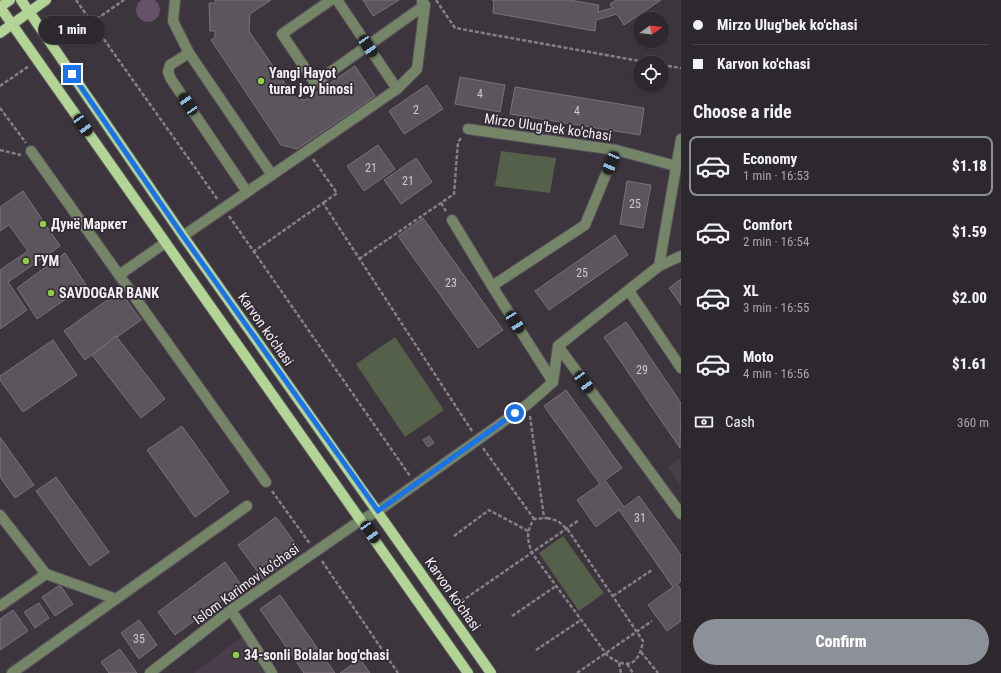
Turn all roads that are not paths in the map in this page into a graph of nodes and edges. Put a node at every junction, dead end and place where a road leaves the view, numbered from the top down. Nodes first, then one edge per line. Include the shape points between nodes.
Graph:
1 (10, 0) edge
2 (21, 0) edge
3 (46, 0) edge
4 (175, 0) edge
5 (331, 0) edge
6 (337, 0) edge
7 (423, 3) edge
8 (0, 7) edge
9 (30, 12) junction
10 (12, 24) junction
11 (0, 33) edge
12 (368, 46) junction
13 (190, 53) junction
14 (397, 89) junction
15 (468, 129) road end
16 (681, 139) edge
17 (616, 150) junction
18 (28, 153) road end
19 (678, 164) edge
20 (272, 175) junction
21 (247, 192) junction
22 (452, 220) dead end
23 (183, 236) junction
24 (165, 243) junction
25 (681, 256) edge
26 (659, 266) junction
27 (119, 275) junction
28 (492, 286) junction
29 (628, 291) junction
30 (558, 346) junction
31 (681, 368) edge
32 (553, 382) junction
33 (266, 482) road end
34 (247, 506) dead end
35 (378, 511) junction
36 (681, 514) edge
37 (0, 515) edge
38 (361, 520) junction
39 (46, 574) junction
40 (116, 599) junction
41 (0, 606) edge
42 (231, 610) junction
43 (12, 673) edge
44 (150, 673) edge
45 (272, 673) edge
46 (468, 673) edge
47 (491, 673) edge

1 - 8 main road
2 - 9 main road, Karvon ko'chasi
3 - 9 main road
4 - 13 street via 173,21
5 - 12 street via 282,34 315,83
6 - 12 street
7 - 12 street
7 - 14 street via 417,69
8 - 10 main road
9 - 10 main road
9 - 23 main road, Karvon ko'chasi
10 - 11 main road
10 - 24 main road
12 - 14 street
13 - 20 street
13 - 21 street via 170,65 168,72
14 - 20 street
15 - 17 street, Mirzo Ulug'bek ko'chasi
16 - 19 street
17 - 19 street
17 - 28 street, Mirzo Ulug'bek ko'chasi via 585,225
18 - 27 street
19 - 26 street
20 - 21 street
21 - 23 street
22 - 28 street
23 - 35 main road, Karvon ko'chasi
24 - 27 street
24 - 38 main road
25 - 26 street
26 - 29 street
27 - 33 street
28 - 32 street
29 - 30 street
29 - 31 street
30 - 32 street
30 - 36 street
32 - 35 street via 528,404
34 - 40 street
35 - 38 street
35 - 47 main road, Karvon ko'chasi
37 - 39 street
38 - 42 street, Islom Karimov ko‘chasi
38 - 46 main road
39 - 40 street
39 - 41 street
40 - 43 street
42 - 44 street, Islom Karimov ko‘chasi
42 - 45 street

